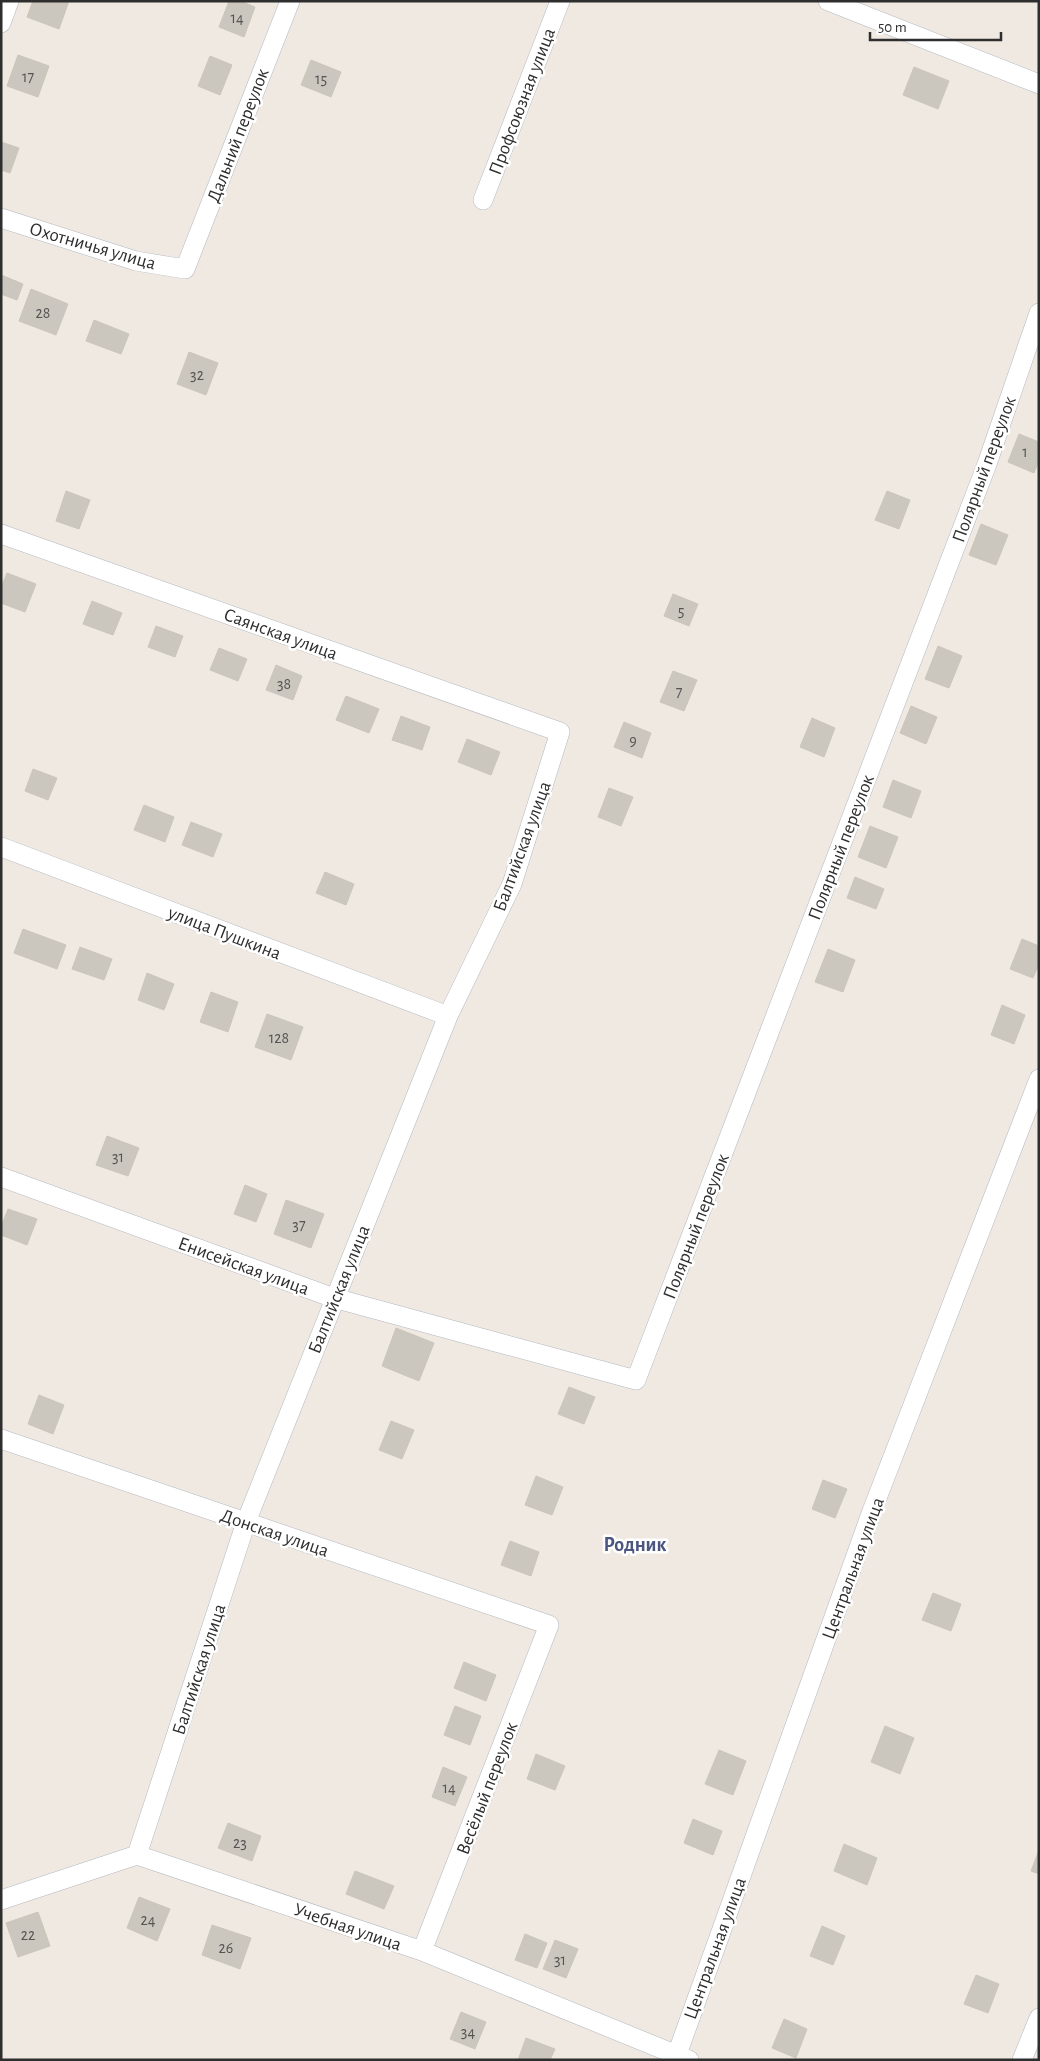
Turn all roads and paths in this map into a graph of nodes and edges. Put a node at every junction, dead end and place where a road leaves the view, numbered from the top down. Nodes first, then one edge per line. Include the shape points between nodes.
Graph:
1 (9, 1) edge
2 (290, 1) edge
3 (560, 1) edge
4 (828, 1) edge
5 (1, 23) edge
6 (1039, 84) edge
7 (482, 200) dead end
8 (1, 218) edge
9 (184, 269) joint
10 (1039, 313) edge
11 (1, 534) edge
12 (560, 732) joint
13 (1, 848) edge
14 (448, 1016) junction
15 (1039, 1079) edge
16 (1, 1177) edge
17 (334, 1298) junction
18 (636, 1380) joint
19 (1, 1439) edge
20 (246, 1522) junction
21 (549, 1625) joint
22 (137, 1855) junction
23 (1, 1900) edge
24 (422, 1951) junction
25 (1039, 2018) edge
26 (680, 2058) edge
27 (1022, 2060) edge

1 - 5 street
2 - 9 street, Дальний переулок
3 - 7 street, Профсоюзная улица
4 - 6 street
8 - 9 street, Охотничья улица via 136,261
10 - 18 street, Полярный переулок via 987,464
11 - 12 street, Саянская улица
12 - 14 street, Балтийская улица via 512,884
13 - 14 street, улица Пушкина
14 - 17 street, Балтийская улица
15 - 26 street, Центральная улица via 872,1511
16 - 17 street, Енисейская улица
17 - 18 street, Енисейская улица
17 - 20 street, Балтийская улица
19 - 20 street, Донская улица
20 - 21 street, Донская улица
20 - 22 street, Балтийская улица
21 - 24 street, Весёлый переулок
22 - 23 street
22 - 24 street, Учебная улица
24 - 26 street, Учебная улица
25 - 27 street

